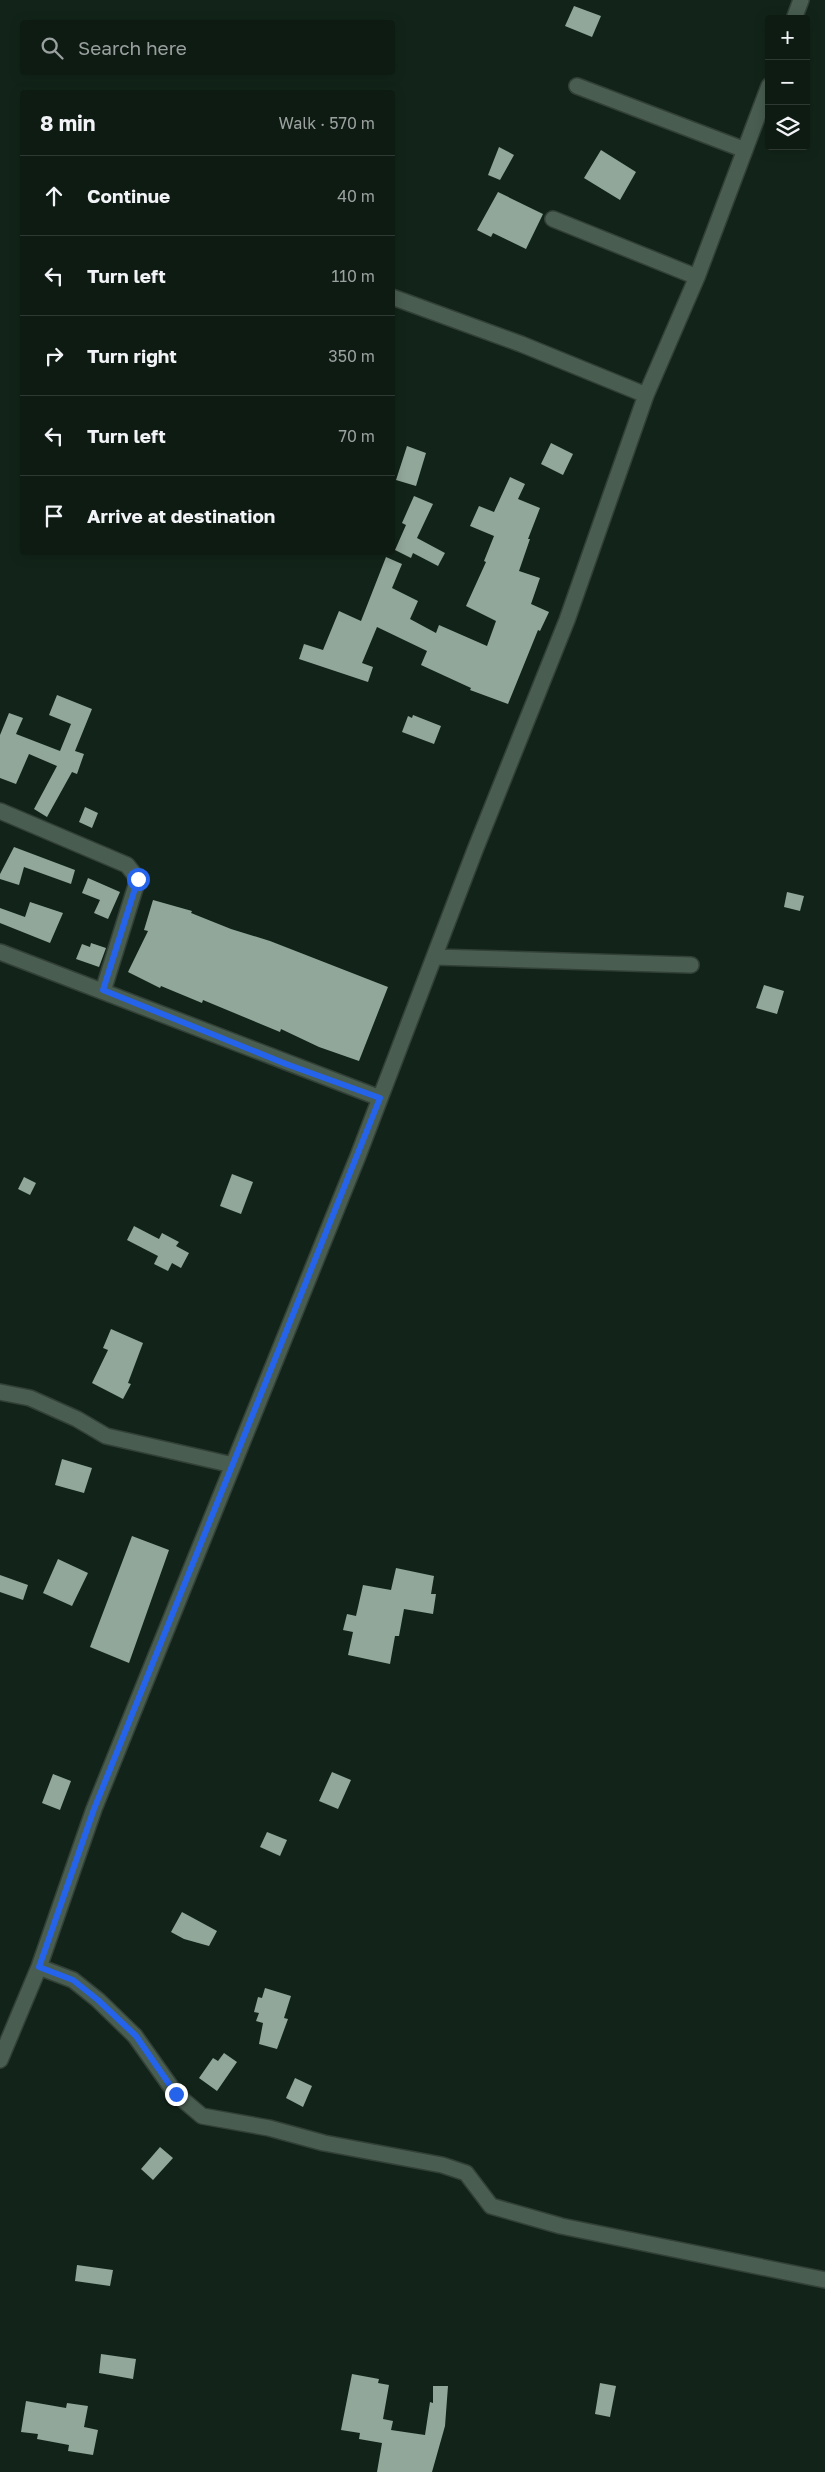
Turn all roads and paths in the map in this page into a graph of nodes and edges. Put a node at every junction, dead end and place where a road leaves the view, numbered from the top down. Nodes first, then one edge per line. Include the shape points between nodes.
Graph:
1 (802, 0) edge
2 (796, 15) edge
3 (577, 86) dead end
4 (765, 97) edge
5 (745, 150) junction
6 (553, 219) dead end
7 (697, 277) junction
8 (395, 298) edge
9 (646, 395) junction
10 (0, 811) edge
11 (0, 952) edge
12 (436, 957) junction
13 (691, 965) dead end
14 (103, 990) junction
15 (380, 1098) junction
16 (0, 1392) edge
17 (233, 1465) junction
18 (39, 1967) junction
19 (0, 2060) edge
20 (825, 2280) edge

1 - 2 street
3 - 5 street
4 - 5 street
5 - 7 street
6 - 7 street
7 - 9 street
8 - 9 street via 521,344
9 - 12 street via 567,620
10 - 14 street via 127,865 138,879
11 - 14 street
12 - 13 street
12 - 15 street
14 - 15 street
15 - 17 street
16 - 17 street via 30,1398 106,1436
17 - 18 street via 94,1809
18 - 19 street
18 - 20 street via 73,1980 98,2000 136,2036 176,2094 202,2116 442,2165 466,2173 491,2206 561,2226

